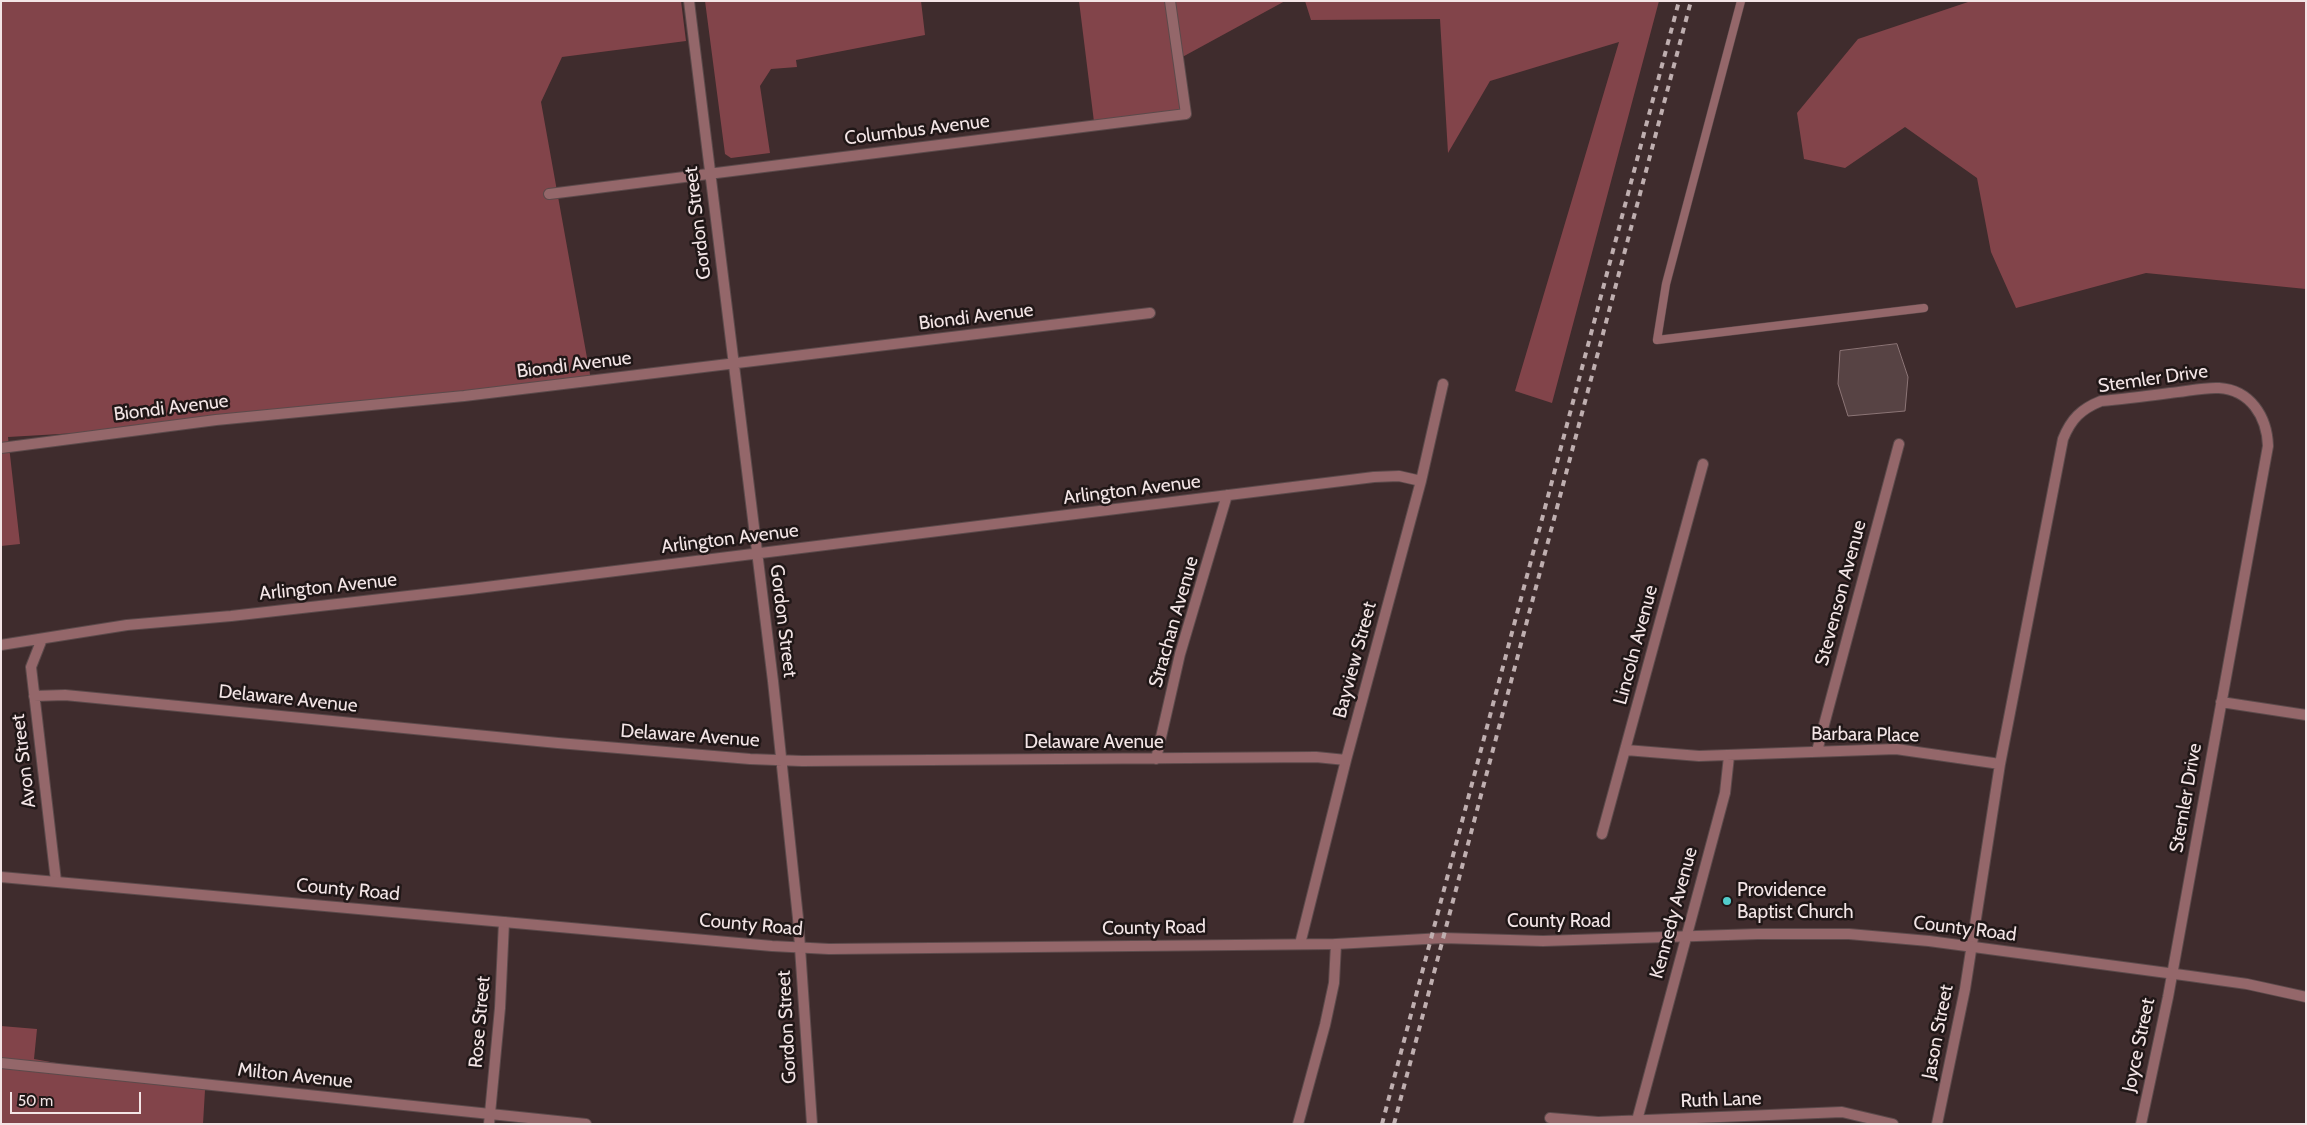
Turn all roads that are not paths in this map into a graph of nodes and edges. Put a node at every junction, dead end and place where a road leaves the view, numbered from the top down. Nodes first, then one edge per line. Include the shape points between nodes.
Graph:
1 (689, 1) edge
2 (1741, 1) edge
3 (1171, 6) edge
4 (710, 173) junction
5 (549, 194) dead end
6 (1924, 308) dead end
7 (1150, 313) dead end
8 (733, 365) junction
9 (1443, 384) dead end
10 (1899, 444) dead end
11 (1, 448) edge
12 (1703, 464) dead end
13 (1421, 481) junction
14 (1227, 495) junction
15 (756, 554) junction
16 (42, 639) junction
17 (1, 645) edge
18 (34, 696) junction
19 (2221, 702) junction
20 (2306, 715) edge
21 (1626, 750) junction
22 (1816, 751) junction
23 (1729, 756) junction
24 (1156, 759) junction
25 (782, 760) junction
26 (1346, 760) junction
27 (2000, 764) junction
28 (1602, 834) dead end
29 (1, 876) edge
30 (56, 881) junction
31 (504, 922) junction
32 (1686, 937) junction
33 (1300, 944) junction
34 (1336, 944) junction
35 (1970, 946) junction
36 (800, 948) junction
37 (2171, 974) junction
38 (2306, 997) edge
39 (1, 1063) edge
40 (490, 1118) edge
41 (1550, 1118) dead end
42 (1636, 1122) edge
43 (586, 1124) edge
44 (812, 1124) edge
45 (1298, 1124) edge
46 (1893, 1124) edge
47 (1937, 1124) edge
48 (2141, 1124) edge

1 - 4 street, Gordon Street
2 - 6 lane via 1666,284 1656,340
3 - 4 street, Columbus Avenue via 1186,114
4 - 5 street, Columbus Avenue
4 - 8 street, Gordon Street
7 - 8 street, Biondi Avenue
8 - 11 street, Biondi Avenue via 216,420
8 - 15 street, Gordon Street
9 - 13 street, Bayview Street
10 - 22 street, Stevenson Avenue
12 - 21 street, Lincoln Avenue
13 - 14 street, Arlington Avenue via 1399,476 1374,477
13 - 26 street, Bayview Street
14 - 15 street, Arlington Avenue
14 - 24 street, Strachan Avenue via 1180,654
15 - 16 street, Arlington Avenue via 231,616 127,625
15 - 25 street, Gordon Street
16 - 17 street
16 - 18 street, Avon Street via 31,666
18 - 25 street, Delaware Avenue via 64,695 558,743
18 - 30 street, Avon Street
19 - 20 street
19 - 27 street, Stemler Drive via 2268,446 2268,433 2262,416 2253,403 2240,394 2218,388 2101,401 2077,415 2063,439
19 - 37 street, Stemler Drive
21 - 23 street
21 - 28 street, Lincoln Avenue
22 - 23 street, Barbara Place
22 - 27 street, Barbara Place via 1896,749
23 - 32 street, Kennedy Avenue via 1724,793
24 - 25 street, Delaware Avenue
24 - 26 street, Delaware Avenue via 1316,756
25 - 36 street, Gordon Street
26 - 33 street, Bayview Street
27 - 35 street, Stemler Drive
29 - 30 street, County Road
30 - 31 street, County Road
31 - 36 street, County Road
31 - 40 street, Rose Street
32 - 34 street, County Road via 1543,941 1442,938
32 - 35 street, County Road via 1849,934
32 - 42 street, Kennedy Avenue
33 - 34 street, County Road
33 - 36 street, County Road
34 - 45 street via 1334,983
35 - 37 street, County Road
35 - 47 street, Jason Street via 1965,989
36 - 44 street, Gordon Street
37 - 38 street, County Road via 2247,984
37 - 48 street, Joyce Street
39 - 40 street, Milton Avenue
40 - 43 street, Milton Avenue
41 - 42 street, Ruth Lane
42 - 46 street, Ruth Lane via 1842,1112

